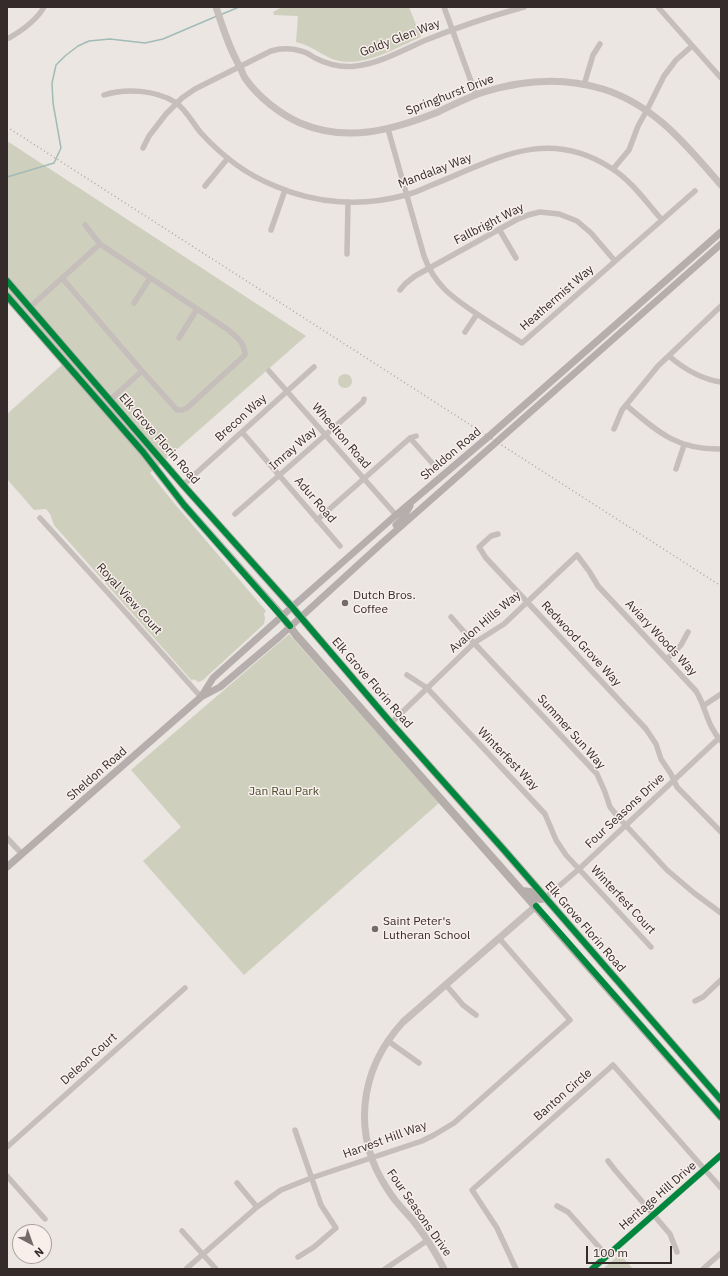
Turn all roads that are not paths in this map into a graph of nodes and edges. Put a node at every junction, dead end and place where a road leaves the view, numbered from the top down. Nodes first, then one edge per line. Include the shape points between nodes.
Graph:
1 (44, 7) edge
2 (216, 7) edge
3 (444, 7) edge
4 (522, 7) edge
5 (658, 7) edge
6 (453, 30) junction
7 (9, 38) dead end
8 (600, 44) dead end
9 (692, 46) junction
10 (239, 67) junction
11 (721, 78) edge
12 (584, 85) junction
13 (104, 95) dead end
14 (476, 95) junction
15 (177, 103) junction
16 (647, 110) junction
17 (388, 129) junction
18 (143, 148) dead end
19 (228, 158) junction
20 (613, 169) junction
21 (205, 186) dead end
22 (721, 186) edge
23 (285, 190) junction
24 (695, 191) dead end
25 (407, 195) junction
26 (348, 202) junction
27 (662, 220) junction
28 (85, 225) dead end
29 (499, 229) junction
30 (271, 230) dead end
31 (721, 232) edge
32 (100, 244) junction
33 (721, 244) edge
34 (347, 254) dead end
35 (516, 258) dead end
36 (615, 261) junction
37 (429, 268) junction
38 (62, 278) junction
39 (150, 278) junction
40 (7, 281) edge
41 (400, 290) dead end
42 (7, 296) edge
43 (134, 303) dead end
44 (721, 306) edge
45 (30, 307) junction
46 (197, 309) junction
47 (477, 314) junction
48 (24, 316) junction
49 (47, 326) junction
50 (465, 332) dead end
51 (179, 338) dead end
52 (669, 356) junction
53 (314, 368) dead end
54 (142, 371) junction
55 (269, 371) dead end
56 (721, 382) edge
57 (287, 391) junction
58 (364, 399) dead end
59 (110, 400) junction
60 (626, 405) junction
61 (614, 429) dead end
62 (242, 432) junction
63 (326, 435) junction
64 (684, 445) junction
65 (721, 449) edge
66 (433, 464) dead end
67 (676, 469) dead end
68 (279, 476) junction
69 (364, 478) junction
70 (165, 480) junction
71 (183, 485) junction
72 (413, 501) junction
73 (235, 514) dead end
74 (396, 515) junction
75 (40, 518) dead end
76 (317, 520) junction
77 (498, 534) dead end
78 (382, 543) junction
79 (340, 546) dead end
80 (577, 555) joint
81 (527, 602) junction
82 (292, 607) junction
83 (282, 616) junction
84 (300, 617) junction
85 (451, 617) dead end
86 (290, 626) junction
87 (688, 632) dead end
88 (474, 643) junction
89 (667, 659) junction
90 (407, 675) dead end
91 (427, 688) junction
92 (721, 694) edge
93 (201, 697) junction
94 (703, 706) junction
95 (391, 722) junction
96 (720, 739) edge
97 (674, 780) junction
98 (625, 826) junction
99 (721, 832) edge
100 (7, 838) edge
101 (22, 854) junction
102 (7, 868) edge
103 (579, 869) junction
104 (522, 891) junction
105 (545, 898) junction
106 (536, 906) junction
107 (721, 913) edge
108 (499, 938) junction
109 (651, 947) dead end
110 (593, 953) junction
111 (721, 980) edge
112 (446, 985) junction
113 (185, 988) dead end
114 (695, 1001) dead end
115 (476, 1015) dead end
116 (388, 1041) junction
117 (419, 1063) dead end
118 (721, 1100) edge
119 (721, 1117) edge
120 (295, 1130) dead end
121 (7, 1147) edge
122 (721, 1155) edge
123 (371, 1158) junction
124 (608, 1161) dead end
125 (705, 1170) junction
126 (7, 1176) edge
127 (311, 1178) junction
128 (237, 1183) dead end
129 (721, 1188) edge
130 (558, 1206) dead end
131 (257, 1207) junction
132 (654, 1214) junction
133 (45, 1219) dead end
134 (182, 1231) dead end
135 (428, 1240) junction
136 (677, 1252) dead end
137 (721, 1252) edge
138 (203, 1254) junction
139 (607, 1256) junction
140 (298, 1257) dead end
141 (186, 1269) edge
142 (216, 1269) edge
143 (385, 1269) edge
144 (444, 1269) edge
145 (516, 1269) edge
146 (592, 1269) edge
147 (703, 1269) edge

1 - 7 street via 38,17
2 - 10 street, Springhurst Drive
3 - 6 street
4 - 6 street, Goldy Glen Way
5 - 9 street
6 - 10 street, Goldy Glen Way via 364,65 340,66 303,51 289,49 271,51
6 - 14 street
8 - 12 street via 593,55
9 - 11 street
9 - 16 street via 676,60 664,76
10 - 15 street, Goldy Glen Way via 195,89
10 - 17 street, Springhurst Drive via 245,78 272,106 308,126 348,134
12 - 14 street, Springhurst Drive via 525,83
12 - 16 street, Springhurst Drive via 603,89
13 - 15 street, Mandalay Way via 118,91 146,92
14 - 17 street, Springhurst Drive
15 - 18 street, Goldy Glen Way via 153,131
15 - 19 street, Mandalay Way via 201,132
16 - 20 street via 629,150
16 - 22 street, Springhurst Drive via 675,133
17 - 25 street, Heathermist Way
19 - 21 street
19 - 23 street, Mandalay Way via 258,178
20 - 25 street, Mandalay Way via 573,151 535,148 511,153
20 - 27 street, Mandalay Way via 632,185
23 - 26 street, Mandalay Way via 320,200
23 - 30 street
24 - 27 street, Heathermist Way
25 - 26 street, Mandalay Way
25 - 37 street, Heathermist Way
26 - 34 street
27 - 36 street, Heathermist Way
28 - 32 street
29 - 35 street
29 - 36 street, Fallbright Way via 540,212 559,214 582,225
29 - 37 street, Fallbright Way
31 - 72 main road, Sheldon Road
32 - 38 street
32 - 39 street
33 - 78 main road, Sheldon Road
36 - 47 street, Heathermist Way via 522,343
37 - 41 street, Fallbright Way
37 - 47 street, Heathermist Way via 447,293
38 - 45 street
38 - 54 street
39 - 43 street
39 - 46 street
40 - 45 main road, Elk Grove Florin Road
42 - 48 main road, Elk Grove Florin Road
44 - 52 street
45 - 49 main road, Elk Grove Florin Road
46 - 51 street
46 - 54 street via 242,342 245,355 241,360 182,410 177,410
47 - 50 street
48 - 49 main road
48 - 70 main road, Elk Grove Florin Road
49 - 59 main road, Elk Grove Florin Road
52 - 56 street via 696,375
52 - 60 street
53 - 57 street, Brecon Way
54 - 59 street
55 - 57 street, Wheelton Road
57 - 62 street, Brecon Way
57 - 63 street, Wheelton Road
58 - 63 street, Imray Way
59 - 71 main road, Elk Grove Florin Road
60 - 61 street
60 - 64 street via 665,436
62 - 68 street, Adur Road
62 - 71 street, Brecon Way
63 - 68 street, Imray Way
63 - 69 street, Wheelton Road
64 - 65 street via 702,449
64 - 67 street
66 - 69 street via 413,437
68 - 73 street, Imray Way
68 - 76 street, Adur Road
69 - 74 street, Wheelton Road
69 - 76 street
70 - 71 main road via 176,486
70 - 83 main road, Elk Grove Florin Road
71 - 82 main road, Elk Grove Florin Road
72 - 74 main road, Sheldon Road
72 - 78 main road via 403,518 384,536
74 - 82 main road, Sheldon Road
75 - 93 street, Royal View Court
76 - 79 street, Adur Road
77 - 81 street, Redwood Grove Way via 491,536 479,547
78 - 84 main road, Sheldon Road
80 - 81 street, Avalon Hills Way
80 - 89 street, Aviary Woods Way via 598,586
81 - 88 street, Avalon Hills Way via 504,624
81 - 97 street, Redwood Grove Way via 652,736 661,759
82 - 83 main road, Sheldon Road
82 - 84 main road, Elk Grove Florin Road
83 - 86 main road, Elk Grove Florin Road
83 - 93 main road, Sheldon Road via 213,678
84 - 86 main road, Sheldon Road
84 - 95 main road, Elk Grove Florin Road
85 - 88 street, Summer Sun Way
86 - 93 main road, Sheldon Road via 220,687
86 - 104 main road, Elk Grove Florin Road
87 - 89 street via 681,645
88 - 91 street, Avalon Hills Way
88 - 98 street, Summer Sun Way via 597,774 610,807
89 - 94 street, Aviary Woods Way via 696,691
90 - 91 street, Winterfest Way
91 - 95 street, Avalon Hills Way
91 - 103 street, Winterfest Way via 545,814 562,850
92 - 94 street
93 - 101 main road, Sheldon Road
94 - 96 street, Aviary Woods Way via 710,726
95 - 105 main road, Elk Grove Florin Road
96 - 97 street, Four Seasons Drive
97 - 98 street, Four Seasons Drive
97 - 99 street, Redwood Grove Way via 677,787
98 - 103 street, Four Seasons Drive
98 - 107 street, Summer Sun Way via 668,870
100 - 101 street
101 - 102 main road, Sheldon Road
103 - 105 street, Four Seasons Drive
103 - 109 street, Winterfest Court
104 - 105 main road via 530,892 540,899
104 - 106 main road, Elk Grove Florin Road
105 - 110 main road, Elk Grove Florin Road
106 - 108 street, Four Seasons Drive
106 - 110 main road via 542,906 580,948
106 - 119 main road, Elk Grove Florin Road
108 - 112 street, Four Seasons Drive
108 - 123 street, Harvest Hill Way via 570,1020 454,1123 422,1141
110 - 118 main road, Elk Grove Florin Road
111 - 114 street
112 - 115 street
112 - 116 street, Four Seasons Drive via 404,1022
113 - 121 street, Deleon Court
116 - 117 street
116 - 123 street, Four Seasons Drive via 376,1061 366,1096 364,1121
120 - 127 street
122 - 125 street, Heritage Hill Drive
123 - 127 street, Harvest Hill Way
123 - 135 street, Four Seasons Drive via 388,1191
124 - 132 street
125 - 129 street, Banton Circle
125 - 132 street, Heritage Hill Drive
125 - 145 street, Banton Circle via 614,1065 472,1190 497,1228
126 - 133 street
127 - 131 street, Harvest Hill Way via 281,1190
127 - 140 street via 321,1205 336,1228
128 - 131 street
130 - 139 street via 568,1212
131 - 138 street, Harvest Hill Way
132 - 136 street via 670,1234
132 - 139 street, Heritage Hill Drive
134 - 138 street
135 - 143 street
135 - 144 street, Four Seasons Drive
137 - 147 street
138 - 141 street, Harvest Hill Way
138 - 142 street
139 - 146 street, Heritage Hill Drive

